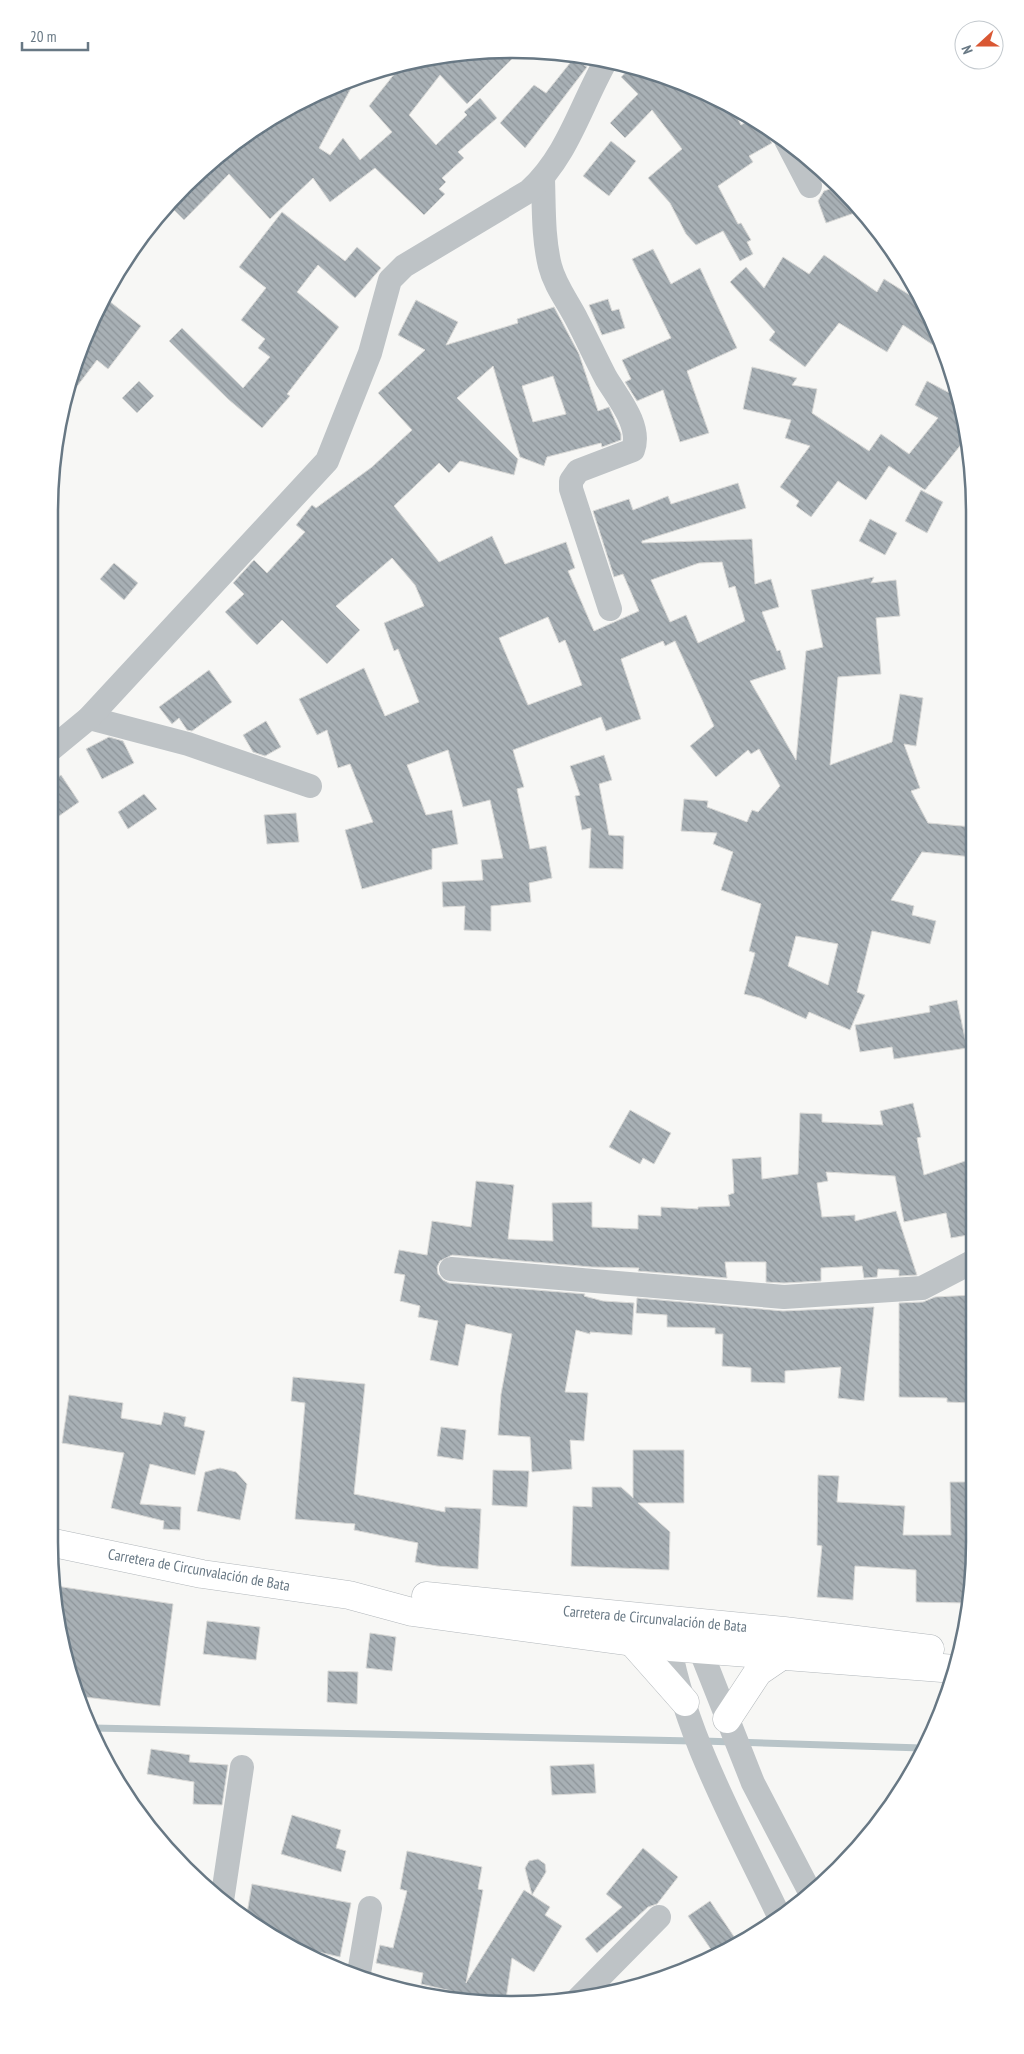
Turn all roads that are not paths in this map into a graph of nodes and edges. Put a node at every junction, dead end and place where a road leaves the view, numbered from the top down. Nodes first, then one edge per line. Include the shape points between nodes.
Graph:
1 (603, 66) edge
2 (794, 155) edge
3 (543, 179) junction
4 (810, 186) dead end
5 (610, 609) dead end
6 (89, 718) junction
7 (58, 743) edge
8 (310, 786) dead end
9 (966, 1265) edge
10 (451, 1269) dead end
11 (58, 1544) edge
12 (349, 1595) junction
13 (668, 1634) junction
14 (698, 1636) junction
15 (632, 1642) junction
16 (953, 1652) edge
17 (782, 1655) junction
18 (948, 1668) edge
19 (687, 1708) junction
20 (728, 1722) junction
21 (242, 1767) dead end
22 (808, 1888) edge
23 (223, 1893) edge
24 (370, 1908) dead end
25 (777, 1912) edge
26 (659, 1918) dead end
27 (360, 1970) edge
28 (587, 1990) edge

1 - 3 street via 563,150
2 - 4 street
3 - 5 street via 550,266 561,294 631,420 636,441 633,450 578,471 571,481
3 - 6 street via 529,191 404,266 390,280 370,353 327,461
6 - 7 street
6 - 8 street via 188,744
9 - 10 street via 922,1288 784,1297
11 - 12 main road, Carretera de Circunvalación de Bata via 202,1574
12 - 13 main road, Carretera de Circunvalación de Bata via 421,1595
12 - 15 main road, Carretera de Circunvalación de Bata via 412,1612
13 - 14 main road, Carretera de Circunvalación de Bata
13 - 15 main road, Carretera de Circunvalación de Bata
13 - 19 street
14 - 16 main road, Carretera de Circunvalación de Bata via 775,1630
14 - 17 main road, Carretera de Circunvalación de Bata
14 - 20 street
15 - 19 main road
17 - 18 main road, Carretera de Circunvalación de Bata
17 - 20 main road via 758,1672
19 - 25 street via 710,1773
20 - 22 street via 753,1783
21 - 23 street
24 - 27 street
26 - 28 street

